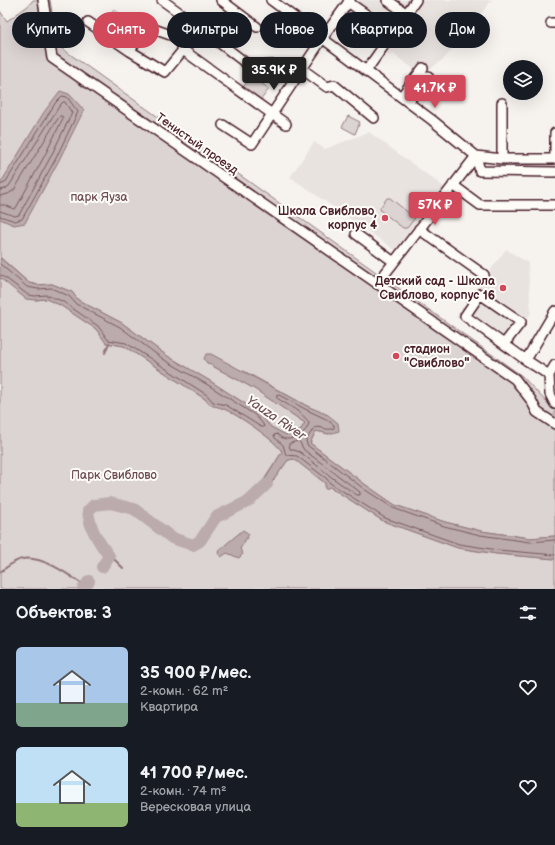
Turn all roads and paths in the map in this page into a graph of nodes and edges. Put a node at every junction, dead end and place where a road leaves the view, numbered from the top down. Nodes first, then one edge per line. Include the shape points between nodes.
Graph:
1 (43, 0) edge
2 (162, 0) edge
3 (221, 0) edge
4 (271, 0) edge
5 (387, 0) edge
6 (416, 0) edge
7 (349, 1) edge
8 (179, 12) edge
9 (287, 12) edge
10 (364, 12) edge
11 (404, 12) edge
12 (408, 12) edge
13 (88, 22) dead end
14 (257, 27) dead end
15 (328, 31) edge
16 (167, 34) edge
17 (328, 43) edge
18 (226, 48) edge
19 (316, 48) edge
20 (383, 48) edge
21 (183, 50) joint
22 (130, 51) junction
23 (302, 68) junction
24 (366, 71) junction
25 (425, 72) dead end
26 (294, 81) junction
27 (405, 100) junction
28 (502, 103) dead end
29 (271, 115) junction
30 (374, 118) dead end
31 (286, 124) dead end
32 (223, 125) dead end
33 (555, 133) edge
34 (476, 156) junction
35 (502, 159) junction
36 (555, 159) edge
37 (555, 172) edge
38 (453, 185) junction
39 (555, 205) edge
40 (420, 229) junction
41 (356, 234) dead end
42 (394, 262) junction
43 (484, 276) dead end
44 (377, 284) junction
45 (555, 311) edge
46 (504, 344) junction
47 (526, 360) junction
48 (555, 365) edge
49 (549, 375) junction
50 (555, 404) edge
51 (555, 424) edge

1 - 44 street, Тенистый проезд via 52,58
2 - 8 street
3 - 14 street
4 - 9 street
5 - 11 street
6 - 12 street
7 - 10 street
7 - 15 street
13 - 22 street
16 - 22 street via 145,26
17 - 24 street
18 - 26 street via 251,67 272,65
19 - 23 street
20 - 24 street
21 - 22 street via 165,72
21 - 29 street
23 - 26 street
23 - 30 street via 327,87 334,85
24 - 27 street
25 - 27 street
26 - 29 street
27 - 34 street
28 - 35 street
29 - 31 street
29 - 32 street via 252,144
33 - 36 street
34 - 35 street
34 - 37 street via 480,171
34 - 38 street
35 - 36 street
38 - 39 street via 480,205
38 - 40 street
40 - 42 street
40 - 43 street
41 - 42 street
42 - 44 street
44 - 51 street, Тенистый проезд via 515,379 537,412
45 - 47 street
46 - 46 street via 465,316 480,294 521,322
46 - 47 street
47 - 49 street
48 - 49 street
49 - 50 street via 550,394

